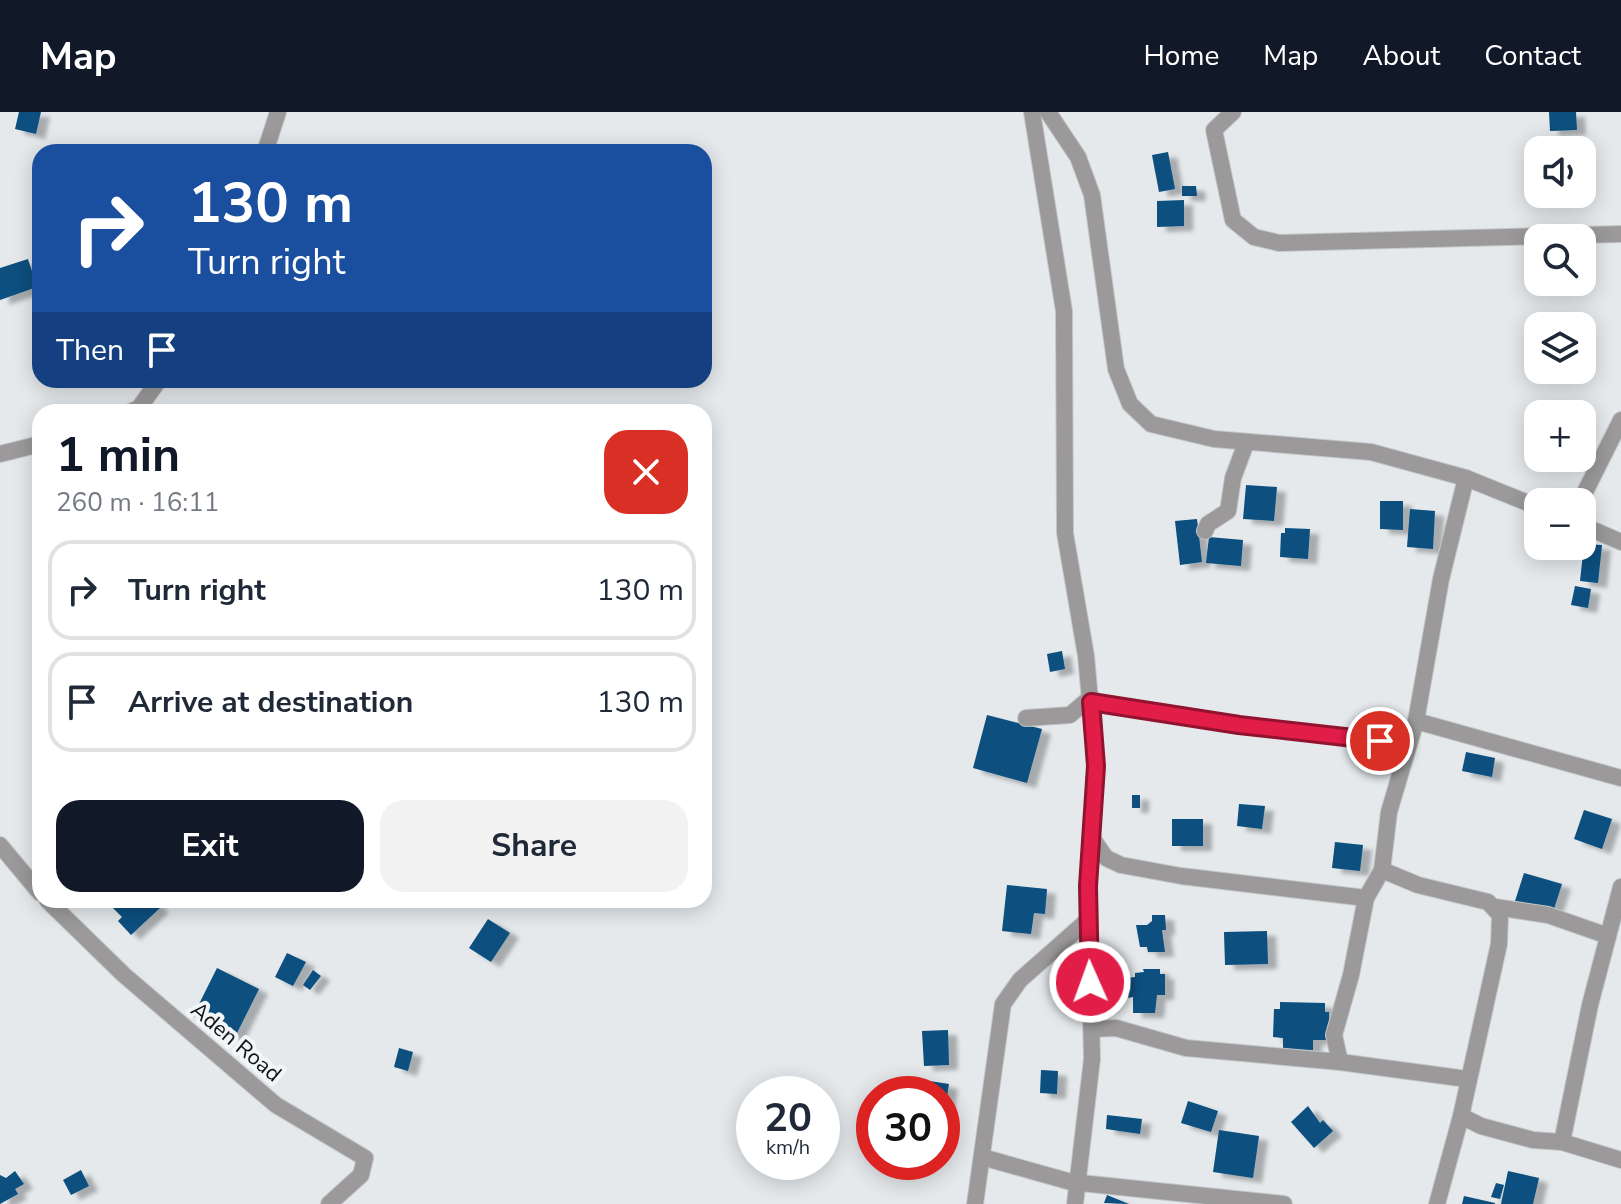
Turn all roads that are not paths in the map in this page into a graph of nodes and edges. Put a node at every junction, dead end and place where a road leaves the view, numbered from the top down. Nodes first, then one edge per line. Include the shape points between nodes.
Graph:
1 (278, 112) edge
2 (1032, 112) edge
3 (1048, 112) edge
4 (1233, 112) edge
5 (268, 144) edge
6 (1621, 234) edge
7 (1621, 420) edge
8 (1246, 443) junction
9 (32, 446) edge
10 (0, 454) edge
11 (1466, 478) junction
12 (1587, 488) edge
13 (1524, 501) edge
14 (1205, 531) dead end
15 (1596, 531) edge
16 (1621, 542) edge
17 (1091, 699) junction
18 (1026, 718) dead end
19 (1416, 721) junction
20 (1408, 744) junction
21 (1621, 778) edge
22 (1092, 838) junction
23 (0, 845) edge
24 (1382, 870) junction
25 (32, 883) edge
26 (1621, 887) edge
27 (1366, 898) junction
28 (1495, 907) junction
29 (55, 908) edge
30 (1089, 919) junction
31 (1608, 936) junction
32 (1092, 1029) junction
33 (1340, 1062) junction
34 (1467, 1079) junction
35 (1461, 1116) junction
36 (1562, 1142) junction
37 (982, 1157) junction
38 (1621, 1160) edge
39 (1078, 1182) junction
40 (329, 1204) edge
41 (975, 1204) edge
42 (1075, 1204) edge
43 (1284, 1204) edge
44 (1437, 1204) edge

1 - 5 street
2 - 17 street via 1061,285 1065,533
3 - 8 street via 1078,157 1092,195 1116,369 1130,404 1151,424
4 - 6 street via 1214,130 1233,220 1254,237 1322,244
7 - 12 street
8 - 11 street via 1371,452
8 - 14 street via 1228,511
9 - 10 street
11 - 13 street
11 - 19 street via 1441,579
15 - 16 street
17 - 18 street via 1070,715
17 - 20 street via 1239,725
17 - 22 street via 1096,766
19 - 20 street
19 - 21 street
20 - 24 street via 1389,812
22 - 27 street via 1106,858 1121,865
22 - 30 street
23 - 25 street
24 - 27 street
24 - 28 street
26 - 31 street
27 - 33 street via 1334,1035
28 - 31 street via 1548,915
28 - 34 street via 1500,915 1499,944
29 - 40 street, Aden Road via 124,975 276,1105 365,1158 361,1175
30 - 32 street
30 - 37 street via 1020,980 1003,1004
31 - 36 street
32 - 33 street via 1116,1028 1186,1048
32 - 39 street
33 - 34 street
34 - 35 street
35 - 36 street via 1533,1140
35 - 44 street
36 - 38 street
37 - 39 street
37 - 41 street
39 - 42 street
39 - 43 street

